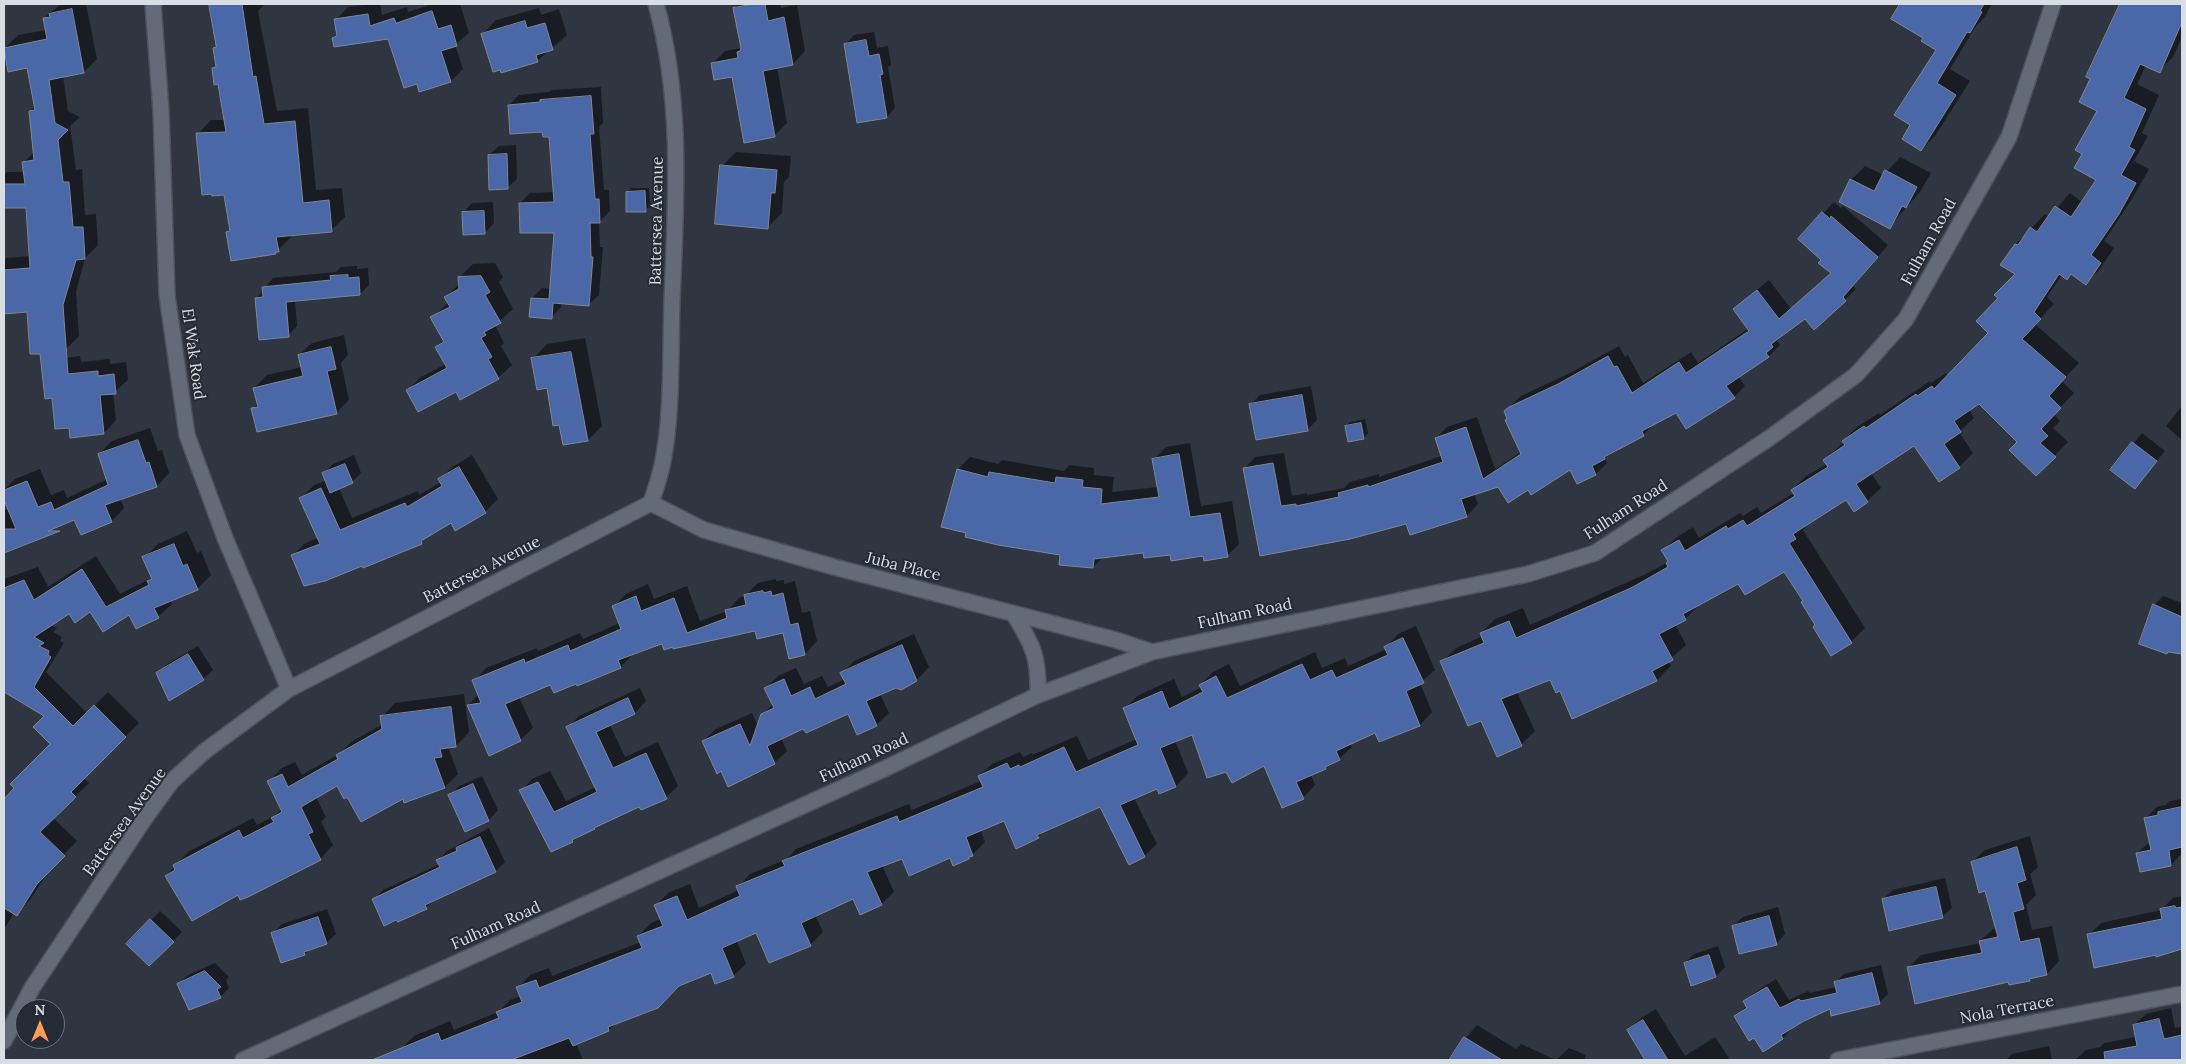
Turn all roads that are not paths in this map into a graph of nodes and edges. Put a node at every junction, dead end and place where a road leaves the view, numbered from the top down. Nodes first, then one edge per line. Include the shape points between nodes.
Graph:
1 (153, 4) edge
2 (656, 4) edge
3 (2052, 4) edge
4 (651, 503) junction
5 (1013, 613) junction
6 (1152, 652) junction
7 (289, 689) junction
8 (1038, 695) junction
9 (2182, 994) edge
10 (4, 1041) edge
11 (243, 1060) edge
12 (1838, 1060) edge

1 - 7 street, El Wak Road via 168,295 187,435 224,538
2 - 4 street, Battersea Avenue via 674,92 677,174 668,414 662,466
3 - 6 street, Fulham Road via 2009,137 1906,319 1856,375 1768,439 1595,553 1528,574
4 - 5 street, Juba Place via 704,530
4 - 7 street, Battersea Avenue
5 - 6 street, Juba Place
5 - 8 street via 1032,644 1037,660
6 - 8 street, Fulham Road
7 - 10 street, Battersea Avenue via 205,751 172,781 32,988
8 - 11 street, Fulham Road via 886,768
9 - 12 street, Nola Terrace

